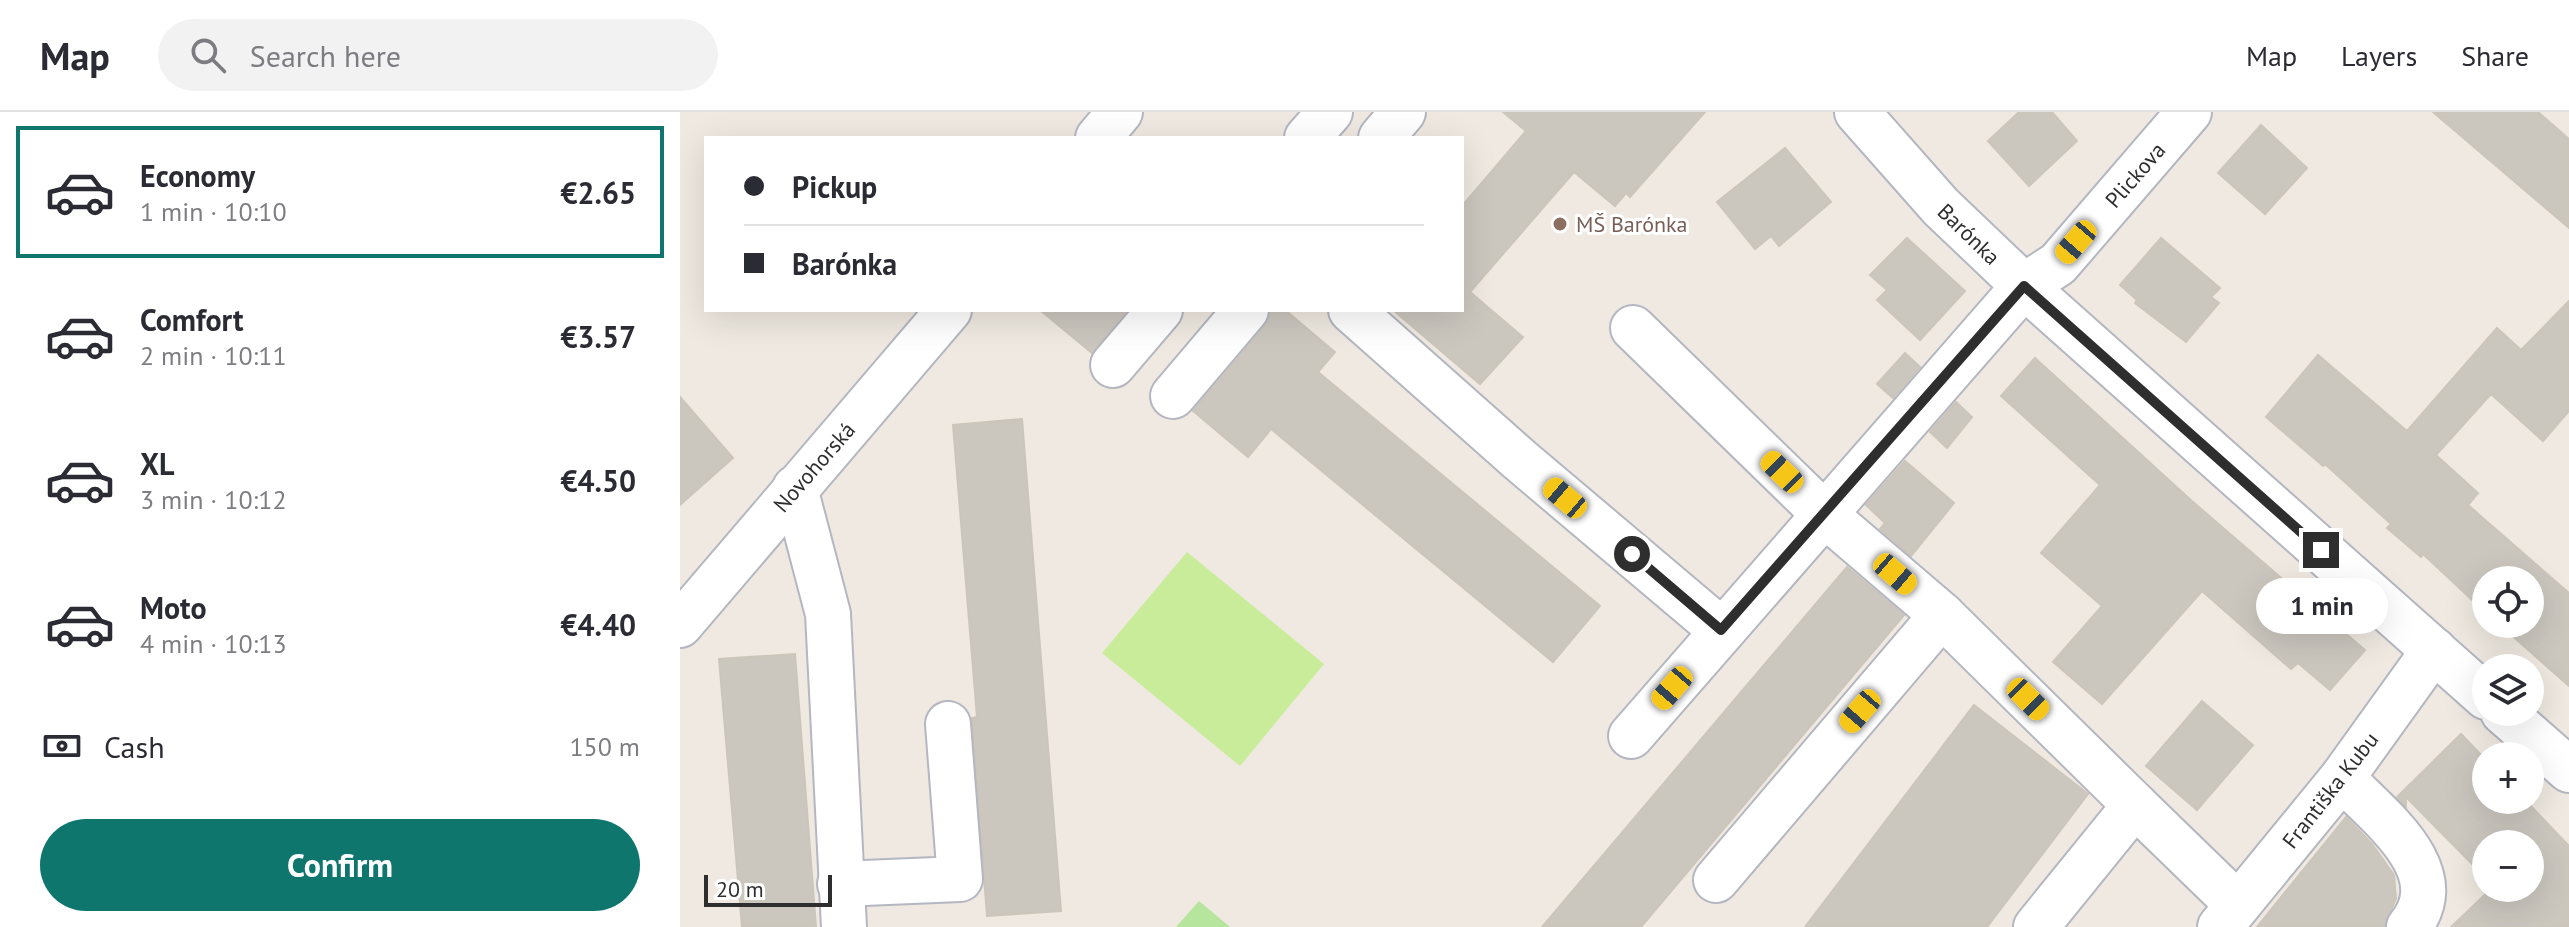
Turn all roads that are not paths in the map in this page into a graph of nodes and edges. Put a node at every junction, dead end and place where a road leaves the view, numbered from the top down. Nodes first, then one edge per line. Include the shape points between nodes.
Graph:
1 (1120, 112) edge
2 (1330, 112) edge
3 (1403, 112) edge
4 (1857, 112) edge
5 (2189, 112) edge
6 (1100, 136) edge
7 (1309, 136) edge
8 (1383, 136) edge
9 (2024, 286) junction
10 (947, 312) edge
11 (1158, 312) edge
12 (1244, 312) edge
13 (1353, 312) edge
14 (1633, 328) dead end
15 (1113, 365) dead end
16 (1173, 396) dead end
17 (795, 488) junction
18 (1824, 514) junction
19 (1942, 615) junction
20 (680, 625) edge
21 (1721, 630) junction
22 (2434, 650) junction
23 (2472, 684) edge
24 (948, 724) dead end
25 (2519, 726) edge
26 (1631, 736) dead end
27 (2569, 770) edge
28 (2342, 778) junction
29 (2135, 805) junction
30 (1716, 880) dead end
31 (840, 884) junction
32 (2229, 916) edge
33 (844, 927) edge
34 (2036, 927) edge
35 (2409, 927) edge

1 - 6 street
2 - 7 street
3 - 8 street
4 - 9 street, Barónka via 1941,207
5 - 9 street, Plickova via 2058,264
9 - 18 street, Plickova
9 - 22 street, Barónka
10 - 17 street, Novohorská
11 - 15 street
12 - 16 street
13 - 21 street
14 - 18 street
17 - 20 street, Novohorská
17 - 31 street via 828,614
18 - 19 street
18 - 21 street, Plickova
19 - 29 street
19 - 30 street
21 - 26 street, Plickova
22 - 23 street, Barónka
22 - 28 street, Františka Kubu
24 - 31 street via 961,896
25 - 27 street
28 - 32 street, Františka Kubu
28 - 35 street via 2418,859 2425,887
29 - 32 street
29 - 34 street
31 - 33 street

